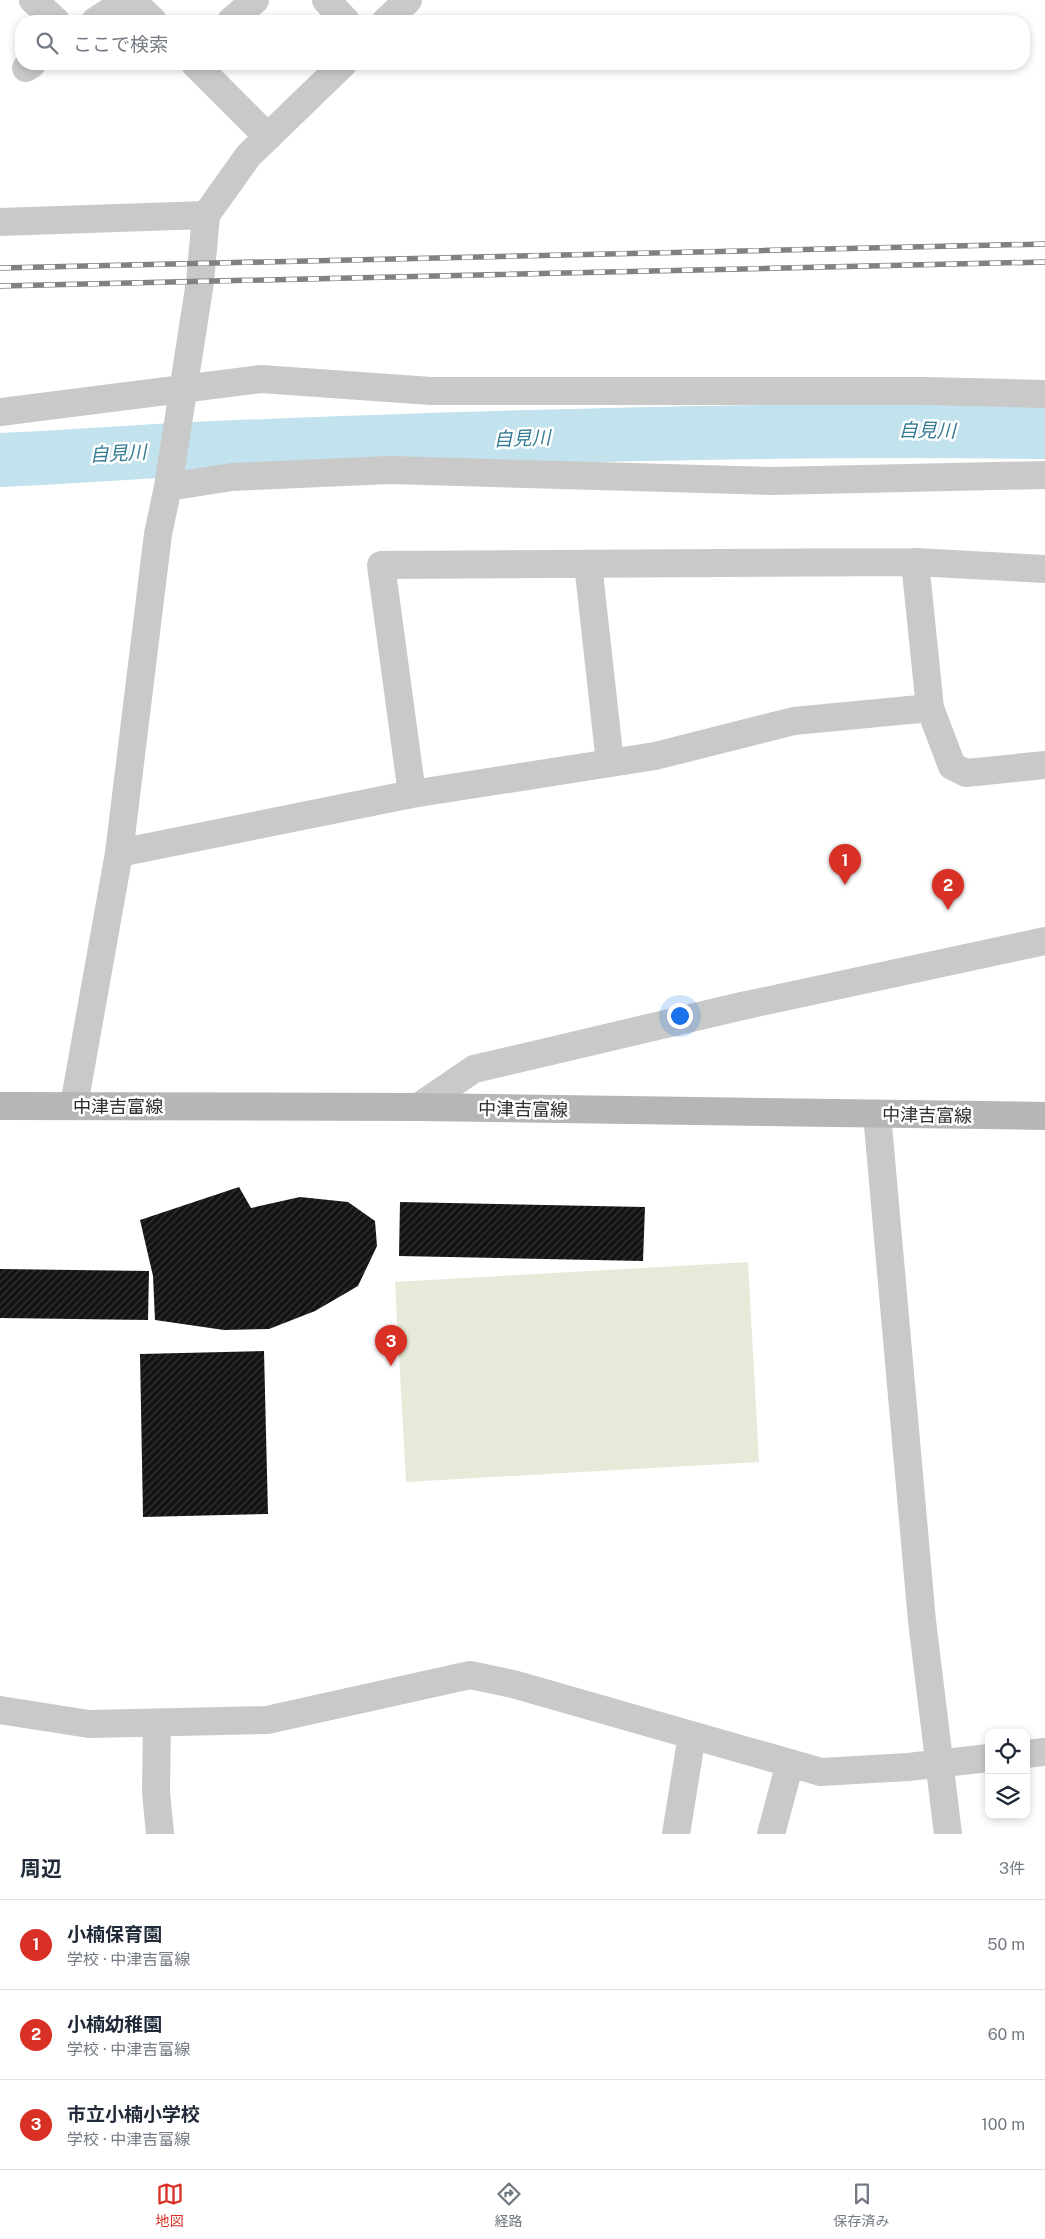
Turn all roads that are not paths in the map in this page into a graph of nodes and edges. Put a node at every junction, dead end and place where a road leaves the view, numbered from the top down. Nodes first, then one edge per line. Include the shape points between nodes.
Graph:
1 (33, 0) edge
2 (128, 0) edge
3 (132, 0) edge
4 (255, 0) edge
5 (326, 0) edge
6 (408, 0) edge
7 (49, 15) edge
8 (104, 15) edge
9 (147, 15) edge
10 (238, 15) edge
11 (340, 15) edge
12 (392, 15) edge
13 (201, 70) edge
14 (337, 70) edge
15 (268, 137) junction
16 (206, 215) junction
17 (0, 222) edge
18 (182, 394) junction
19 (1045, 394) edge
20 (0, 412) edge
21 (1045, 475) edge
22 (168, 487) junction
23 (915, 562) junction
24 (588, 564) junction
25 (1045, 570) edge
26 (930, 708) junction
27 (610, 763) junction
28 (1045, 765) edge
29 (412, 794) junction
30 (119, 853) junction
31 (1045, 941) edge
32 (74, 1105) junction
33 (0, 1106) edge
34 (418, 1107) junction
35 (877, 1114) junction
36 (1045, 1116) edge
37 (0, 1710) edge
38 (157, 1723) junction
39 (692, 1735) junction
40 (1045, 1752) edge
41 (1030, 1754) edge
42 (985, 1758) edge
43 (790, 1763) junction
44 (939, 1764) junction
45 (160, 1834) edge
46 (676, 1834) edge
47 (771, 1834) edge
48 (948, 1834) edge

1 - 7 street
2 - 8 street
3 - 9 street
4 - 10 street
5 - 11 street
6 - 12 street
13 - 15 street
14 - 15 street
15 - 16 street via 248,156
16 - 17 street
16 - 18 street via 200,282
18 - 19 street via 260,379 431,391 926,390
18 - 20 street
18 - 22 street
21 - 22 street via 772,481 390,470 232,477
22 - 30 street via 158,534
23 - 24 street
23 - 25 street
23 - 26 street
24 - 27 street
24 - 29 street via 381,565
26 - 27 street via 794,722 655,756
26 - 28 street via 952,766 966,773
27 - 29 street
29 - 30 street
30 - 32 street
31 - 34 street via 742,1006 474,1069
32 - 33 main road, 中津吉富線
32 - 34 main road, 中津吉富線
34 - 35 main road, 中津吉富線
35 - 36 main road, 中津吉富線
35 - 44 street via 922,1621
37 - 38 street via 89,1724
38 - 39 street via 267,1720 470,1675 513,1684
38 - 45 street via 156,1792
39 - 43 street
39 - 46 street
40 - 41 street
42 - 44 street
43 - 44 street via 821,1772
43 - 47 street
44 - 48 street

